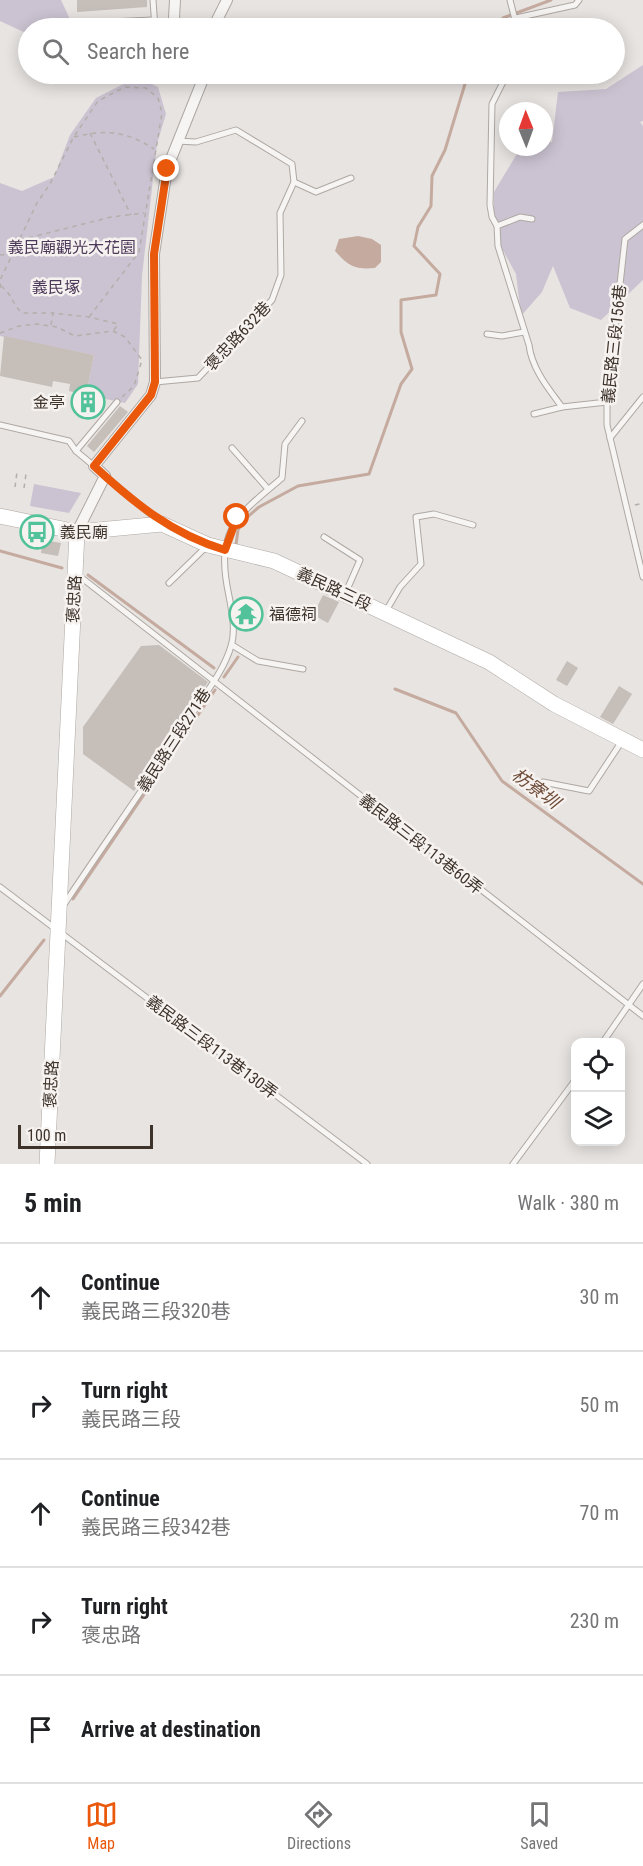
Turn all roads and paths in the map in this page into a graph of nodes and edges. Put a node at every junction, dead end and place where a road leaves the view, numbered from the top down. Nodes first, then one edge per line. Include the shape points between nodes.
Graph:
1 (153, 0) edge
2 (175, 0) edge
3 (226, 0) edge
4 (510, 0) edge
5 (579, 0) edge
6 (153, 18) edge
7 (174, 18) edge
8 (218, 18) edge
9 (516, 18) joint
10 (200, 84) edge
11 (502, 84) edge
12 (90, 133) junction
13 (73, 138) junction
14 (177, 141) junction
15 (156, 150) junction
16 (351, 178) dead end
17 (294, 182) junction
18 (145, 213) junction
19 (131, 215) junction
20 (532, 219) dead end
21 (643, 225) edge
22 (497, 226) junction
23 (19, 240) junction
24 (13, 254) junction
25 (0, 255) edge
26 (0, 287) edge
27 (53, 314) junction
28 (89, 317) junction
29 (51, 326) junction
30 (113, 331) junction
31 (524, 332) junction
32 (0, 333) edge
33 (487, 334) dead end
34 (155, 382) junction
35 (643, 397) edge
36 (117, 402) joint
37 (607, 402) junction
38 (562, 407) junction
39 (534, 414) dead end
40 (302, 421) dead end
41 (0, 425) edge
42 (610, 438) junction
43 (232, 448) dead end
44 (76, 451) junction
45 (94, 466) junction
46 (17, 472) dead end
47 (26, 474) dead end
48 (105, 476) junction
49 (15, 487) dead end
50 (24, 488) dead end
51 (268, 489) junction
52 (643, 503) edge
53 (628, 506) junction
54 (0, 516) edge
55 (162, 524) junction
56 (473, 525) dead end
57 (76, 532) junction
58 (324, 537) dead end
59 (208, 545) junction
60 (225, 550) junction
61 (75, 572) junction
62 (643, 577) edge
63 (170, 583) dead end
64 (345, 593) junction
65 (385, 612) junction
66 (232, 645) junction
67 (303, 669) dead end
68 (214, 679) junction
69 (623, 739) junction
70 (643, 750) edge
71 (543, 782) dead end
72 (0, 887) edge
73 (59, 912) junction
74 (58, 931) junction
75 (643, 984) edge
76 (630, 1006) junction
77 (643, 1016) edge
78 (606, 1038) edge
79 (571, 1086) edge
80 (47, 1162) edge
81 (367, 1164) edge
82 (513, 1164) edge

1 - 6 lane
2 - 7 street
3 - 8 street
4 - 9 lane
5 - 9 lane via 575,5
10 - 14 street
11 - 22 lane via 492,104 489,188 492,217
12 - 13 path
12 - 15 path via 135,136
12 - 19 path
13 - 15 path via 98,101 125,87 146,88 158,98 162,113
13 - 23 path
14 - 17 lane via 196,142 236,130 292,164
14 - 34 street via 167,169 154,254
15 - 18 path
16 - 17 lane via 316,192
17 - 34 lane, 褒忠路632巷 via 280,213 281,275 272,300 198,378
18 - 19 path
18 - 28 path via 139,252
19 - 23 path
20 - 22 lane via 520,217
21 - 37 lane, 義民路三段156巷 via 625,239
22 - 31 lane via 498,246
23 - 24 path
24 - 25 path
24 - 26 path
26 - 27 path via 10,293 21,313
27 - 28 path
27 - 29 path
28 - 30 path via 118,324
29 - 30 path via 75,336
29 - 32 path via 19,326
30 - 36 path via 125,337 142,360 134,386
31 - 33 lane
31 - 38 lane via 531,358
34 - 45 street via 151,395
35 - 42 lane
36 - 44 lane
37 - 38 lane
37 - 42 lane, 義民路三段156巷
38 - 39 lane
40 - 51 lane, 義民路三段271巷 via 285,444 282,478
41 - 44 lane via 69,441
42 - 53 lane, 義民路三段156巷
43 - 51 lane
44 - 45 lane
45 - 48 street
46 - 49 path
47 - 50 path
48 - 55 lane
48 - 57 street, 褒忠路
51 - 60 lane, 義民路三段271巷 via 237,517
52 - 53 path
53 - 62 lane, 義民路三段156巷
54 - 57 main road, 義民路三段
55 - 57 main road, 義民路三段
55 - 59 main road, 義民路三段
56 - 65 lane via 434,514 416,517 421,564
57 - 61 main road, 褒忠路
58 - 64 lane via 360,560
59 - 60 main road, 義民路三段
59 - 63 lane
60 - 64 main road, 義民路三段 via 274,561
60 - 66 lane, 義民路三段271巷 via 222,566 233,618
61 - 68 lane, 義民路三段113巷60弄
61 - 73 main road, 褒忠路
64 - 65 main road, 義民路三段
65 - 69 main road, 義民路三段 via 489,662 554,704
66 - 67 lane via 258,661
66 - 68 lane, 義民路三段271巷
68 - 73 lane, 義民路三段271巷
68 - 76 lane, 義民路三段113巷60弄
69 - 70 main road, 義民路三段
69 - 71 lane via 589,791
72 - 74 lane, 義民路三段113巷130弄
73 - 74 main road, 褒忠路
74 - 80 main road, 褒忠路
74 - 81 lane, 義民路三段113巷130弄
75 - 76 lane
76 - 77 lane, 義民路三段113巷60弄
76 - 78 lane
79 - 82 lane

